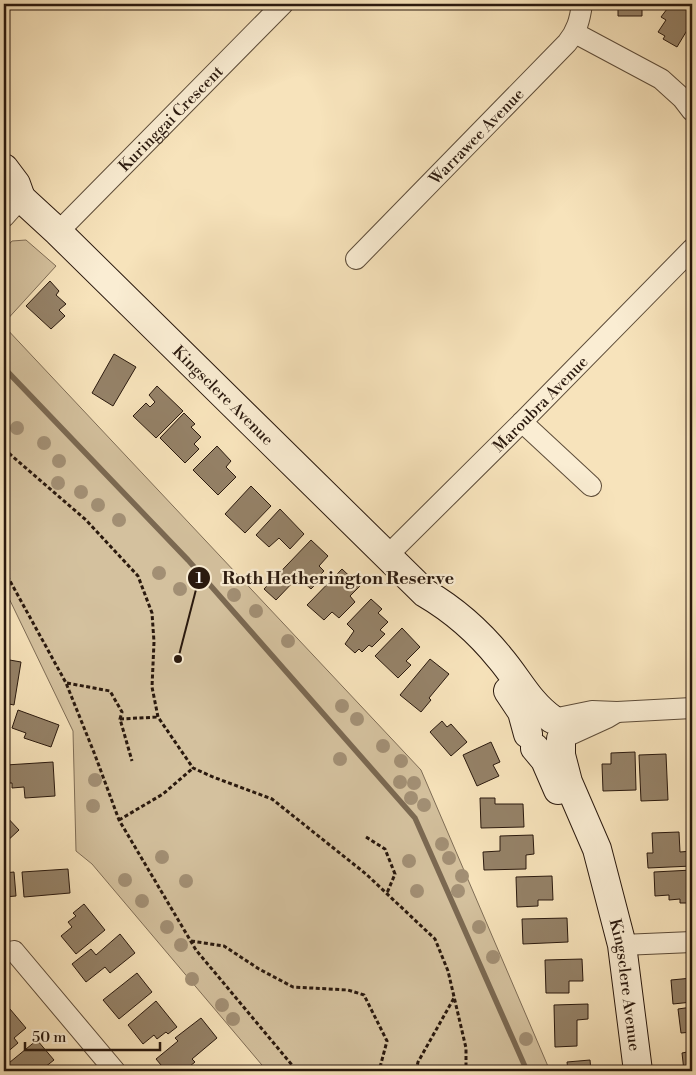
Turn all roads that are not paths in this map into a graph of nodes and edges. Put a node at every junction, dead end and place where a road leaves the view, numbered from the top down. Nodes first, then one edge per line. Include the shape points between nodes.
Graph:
1 (283, 4) edge
2 (582, 4) edge
3 (575, 33) junction
4 (692, 111) edge
5 (4, 168) edge
6 (9, 202) edge
7 (58, 232) junction
8 (692, 249) edge
9 (356, 260) dead end
10 (522, 422) junction
11 (592, 486) dead end
12 (387, 556) junction
13 (426, 593) junction
14 (692, 708) edge
15 (557, 729) junction
16 (532, 741) junction
17 (610, 899) junction
18 (692, 942) edge
19 (622, 944) junction
20 (14, 951) dead end
21 (115, 1071) edge
22 (638, 1071) edge

1 - 7 street, Kuringgai Crescent
2 - 3 street, Warrawee Avenue
3 - 4 street via 660,79
3 - 9 street, Warrawee Avenue
5 - 6 main road, Kingsclere Avenue via 16,184
6 - 7 main road, Kingsclere Avenue
7 - 12 main road, Kingsclere Avenue
8 - 10 street, Maroubra Avenue
10 - 11 street
10 - 12 street, Maroubra Avenue
12 - 13 main road, Kingsclere Avenue
13 - 15 main road, Kingsclere Avenue via 448,606 499,656
13 - 16 main road, Kingsclere Avenue via 438,614 492,668 522,712
14 - 15 street via 617,712 607,718
15 - 16 main road via 558,744 550,750 545,751
15 - 17 main road, Kingsclere Avenue via 568,782 597,849
16 - 17 main road, Kingsclere Avenue via 545,760 586,855
17 - 19 main road, Kingsclere Avenue
18 - 19 street
19 - 22 main road, Kingsclere Avenue
20 - 21 street

